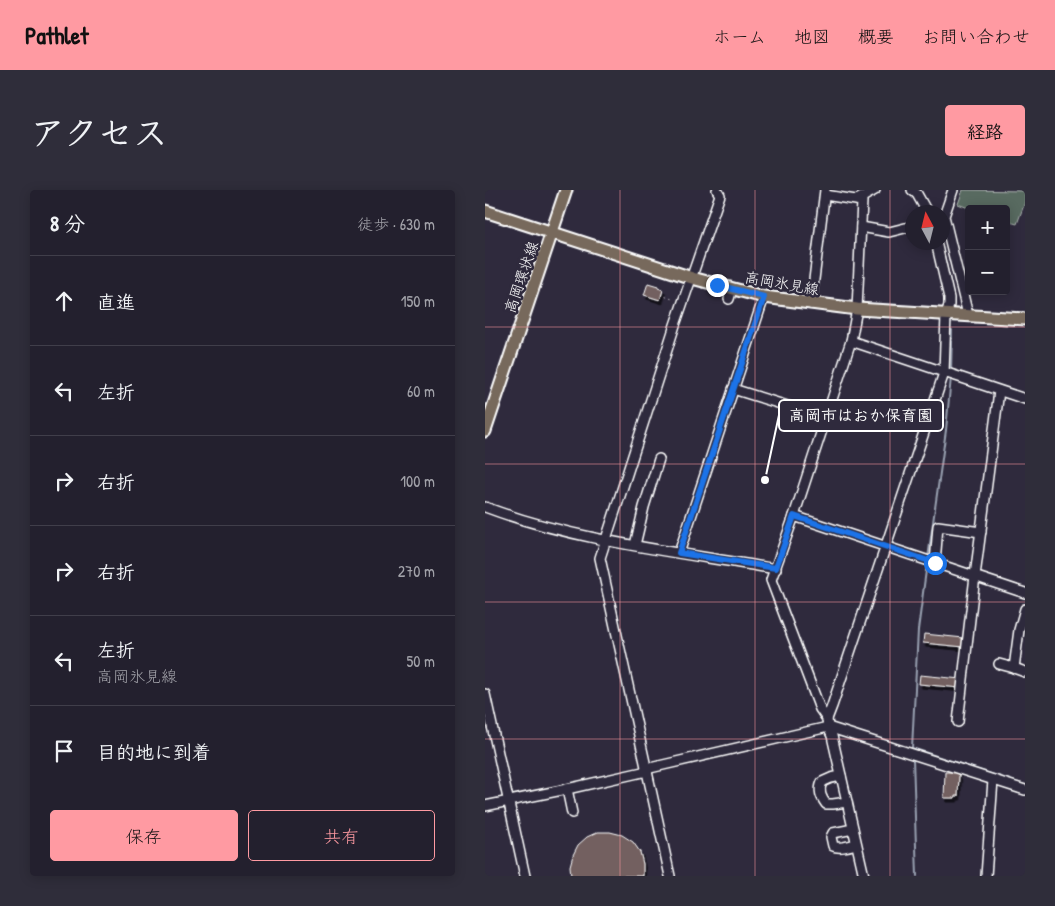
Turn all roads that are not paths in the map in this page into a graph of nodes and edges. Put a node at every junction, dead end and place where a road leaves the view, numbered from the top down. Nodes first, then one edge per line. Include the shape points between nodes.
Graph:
1 (566, 190) edge
2 (717, 190) edge
3 (875, 190) edge
4 (912, 190) edge
5 (953, 190) edge
6 (825, 193) edge
7 (857, 200) junction
8 (923, 205) edge
9 (947, 205) edge
10 (485, 211) edge
11 (861, 227) junction
12 (905, 228) edge
13 (552, 233) junction
14 (950, 244) edge
15 (939, 250) edge
16 (692, 278) junction
17 (764, 297) junction
18 (811, 304) junction
19 (857, 309) junction
20 (946, 315) junction
21 (968, 315) junction
22 (1025, 318) edge
23 (851, 341) junction
24 (949, 375) junction
25 (733, 389) junction
26 (999, 391) junction
27 (1025, 399) edge
28 (826, 418) junction
29 (485, 431) edge
30 (659, 459) dead end
31 (485, 507) edge
32 (794, 516) junction
33 (981, 532) junction
34 (609, 541) junction
35 (635, 545) junction
36 (885, 546) junction
37 (679, 553) junction
38 (931, 561) junction
39 (776, 568) junction
40 (975, 576) junction
41 (1025, 593) edge
42 (1025, 609) edge
43 (999, 664) dead end
44 (1013, 668) junction
45 (1025, 672) edge
46 (485, 694) edge
47 (958, 722) dead end
48 (827, 723) junction
49 (652, 768) junction
50 (841, 776) junction
51 (993, 780) junction
52 (567, 789) junction
53 (1025, 790) edge
54 (509, 801) junction
55 (847, 802) junction
56 (485, 806) edge
57 (572, 813) dead end
58 (853, 829) junction
59 (856, 844) junction
60 (525, 876) edge
61 (670, 876) edge
62 (864, 876) edge
63 (986, 876) edge

1 - 13 main road, 高岡環状線
2 - 16 street via 720,195
3 - 7 street
4 - 8 street
5 - 9 street
6 - 7 street
6 - 18 street
7 - 11 street via 862,201
10 - 13 main road, 高岡氷見線
11 - 12 street via 889,232
11 - 19 street
13 - 16 main road, 高岡氷見線
13 - 29 main road, 高岡環状線
14 - 21 street
15 - 20 street via 949,298
16 - 17 main road, 高岡氷見線 via 730,294
16 - 34 street via 674,325
17 - 18 main road, 高岡氷見線
17 - 25 street
18 - 19 main road, 高岡氷見線
19 - 20 main road, 高岡氷見線
19 - 23 street
20 - 21 main road, 高岡氷見線
20 - 24 street
21 - 22 main road, 高岡氷見線
23 - 24 street
23 - 28 street
24 - 26 street
24 - 36 street
25 - 28 street
25 - 37 street
26 - 27 street
26 - 33 street
28 - 32 street
30 - 35 street
31 - 34 street via 514,518
32 - 36 street
32 - 39 street
33 - 38 street via 938,526
33 - 40 street
34 - 35 street
34 - 49 street via 600,558
35 - 37 street
36 - 38 street
36 - 48 street
37 - 39 street
38 - 40 street
39 - 48 street via 771,580
40 - 41 street
40 - 47 street
42 - 44 street
43 - 44 street
44 - 45 street
46 - 54 street
48 - 49 street
48 - 50 street
48 - 51 street via 924,759
49 - 52 street
49 - 61 street
50 - 55 street
50 - 55 street via 822,782 820,791 826,804
51 - 53 street
51 - 63 street
52 - 54 street
52 - 57 street
54 - 56 street
54 - 60 street
55 - 58 street
58 - 59 street
58 - 59 street via 833,833 831,837 835,848
59 - 62 street

